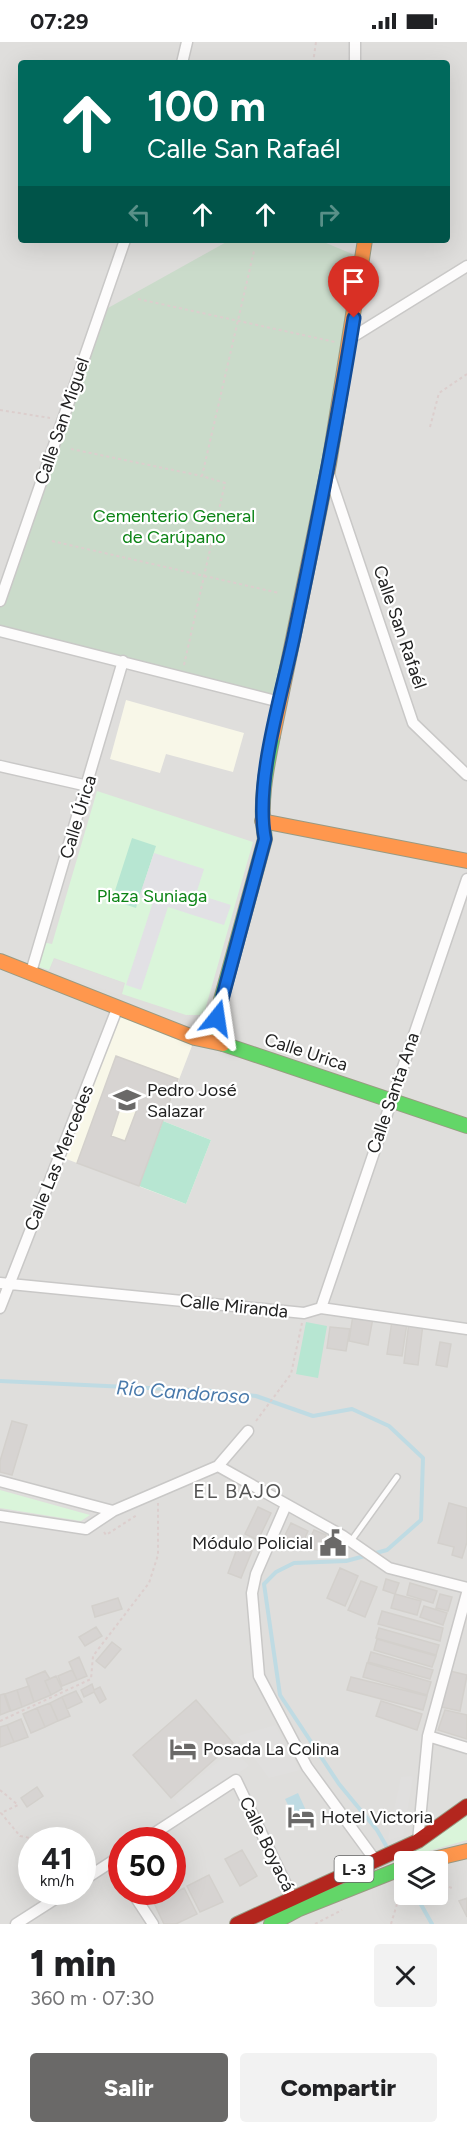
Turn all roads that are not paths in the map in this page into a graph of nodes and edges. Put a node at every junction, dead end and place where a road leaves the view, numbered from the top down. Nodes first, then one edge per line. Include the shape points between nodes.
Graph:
1 (187, 42) edge
2 (356, 42) edge
3 (183, 60) edge
4 (354, 60) edge
5 (124, 243) edge
6 (365, 243) edge
7 (467, 266) edge
8 (350, 341) junction
9 (328, 471) junction
10 (0, 602) edge
11 (0, 630) edge
12 (123, 661) junction
13 (280, 702) junction
14 (0, 766) edge
15 (467, 775) edge
16 (88, 786) junction
17 (262, 821) junction
18 (467, 861) edge
19 (467, 879) edge
20 (0, 961) edge
21 (31, 972) junction
22 (117, 1009) junction
23 (210, 1040) junction
24 (391, 1099) junction
25 (467, 1126) edge
26 (4, 1284) edge
27 (0, 1308) edge
28 (321, 1308) junction
29 (467, 1329) edge
30 (248, 1431) dead end
31 (218, 1466) junction
32 (397, 1477) dead end
33 (0, 1481) edge
34 (286, 1505) junction
35 (113, 1511) junction
36 (0, 1516) edge
37 (351, 1541) junction
38 (467, 1588) edge
39 (467, 1593) edge
40 (428, 1736) junction
41 (467, 1748) edge
42 (467, 1806) edge
43 (164, 1827) edge
44 (418, 1840) junction
45 (467, 1851) edge
46 (448, 1856) edge
47 (375, 1860) junction
48 (394, 1877) edge
49 (296, 1903) junction
50 (46, 1905) edge
51 (141, 1905) edge
52 (16, 1924) edge
53 (153, 1924) edge
54 (237, 1924) edge
55 (271, 1924) edge

1 - 3 street
2 - 4 street
5 - 10 street, Calle San Miguel
6 - 8 main road, Calle San Rafaél
7 - 8 street
8 - 9 main road, Calle San Rafaél
9 - 13 main road, Calle San Rafaél
9 - 15 street, Calle San Rafaél via 413,723
11 - 12 street
12 - 13 street
12 - 16 street, Calle Úrica
13 - 17 main road, Calle San Rafaél via 267,765
14 - 16 street
16 - 21 street, Calle Úrica
17 - 18 main road
17 - 23 main road, Calle San Rafaél via 265,839
19 - 24 street, Calle Santa Ana
20 - 21 main road, Calle Urica
21 - 22 main road, Calle Urica
22 - 23 main road, Calle Urica
22 - 26 street, Calle Las Mercedes via 61,1157
23 - 24 main road, Calle Urica
24 - 25 main road, Calle Urica
24 - 28 street, Calle Santa Ana
26 - 27 street, Calle Las Mercedes
26 - 28 street, Calle Miranda via 304,1313
28 - 29 street, Calle Miranda
30 - 31 street
31 - 34 street
31 - 35 street
32 - 37 lane
33 - 35 street
34 - 37 street
34 - 47 street via 256,1574 252,1593 259,1676 307,1767
35 - 36 street via 86,1529
37 - 38 street via 389,1568
39 - 40 street
40 - 41 street
40 - 44 street
42 - 44 main road, L-3
43 - 49 street, Calle Boyacá via 236,1780
44 - 47 main road, L-3
45 - 46 main road
47 - 49 main road, L-3
48 - 49 main road, L-3
49 - 54 main road, L-3
49 - 55 main road, L-3
50 - 52 street
51 - 53 street

